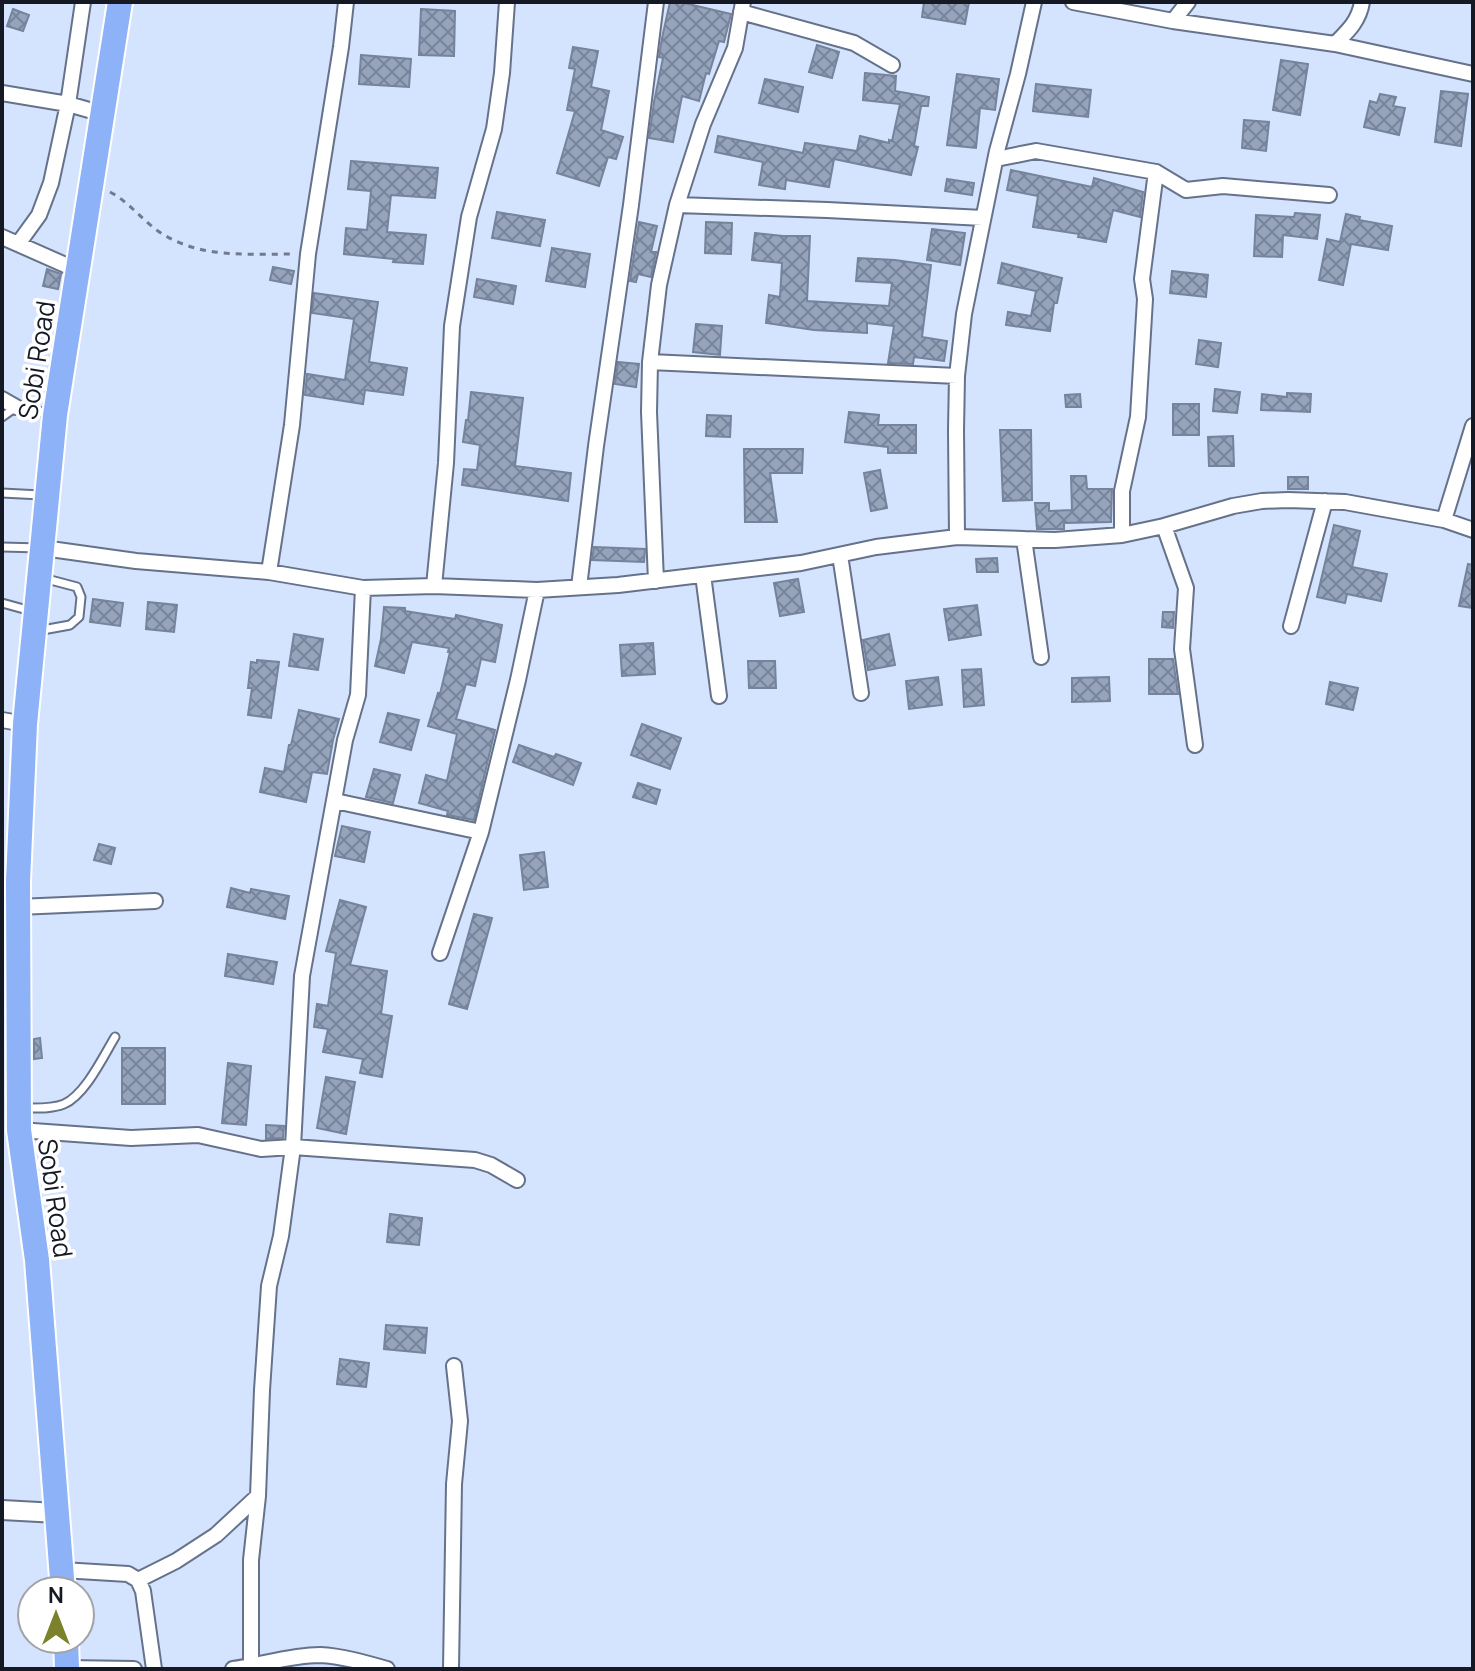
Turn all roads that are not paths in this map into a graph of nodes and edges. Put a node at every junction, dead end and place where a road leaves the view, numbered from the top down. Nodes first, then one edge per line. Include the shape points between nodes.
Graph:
1 (83, 2) edge
2 (120, 2) edge
3 (346, 2) edge
4 (507, 2) edge
5 (656, 2) edge
6 (1034, 2) edge
7 (1073, 2) edge
8 (1188, 2) edge
9 (1362, 2) edge
10 (742, 7) edge
11 (1173, 21) junction
12 (1335, 44) junction
13 (892, 65) dead end
14 (1473, 74) edge
15 (2, 93) edge
16 (68, 104) junction
17 (103, 114) junction
18 (996, 159) junction
19 (1156, 172) junction
20 (1329, 195) dead end
21 (677, 205) junction
22 (983, 218) junction
23 (2, 237) edge
24 (18, 244) junction
25 (79, 271) junction
26 (650, 362) junction
27 (957, 376) junction
28 (2, 399) edge
29 (16, 407) junction
30 (55, 415) junction
31 (2, 417) edge
32 (1473, 426) edge
33 (2, 493) edge
34 (47, 495) junction
35 (1325, 501) junction
36 (1444, 520) junction
37 (1164, 526) junction
38 (1473, 530) edge
39 (1122, 535) junction
40 (957, 537) junction
41 (1024, 539) junction
42 (2, 547) edge
43 (43, 548) junction
44 (840, 555) junction
45 (269, 572) junction
46 (703, 575) junction
47 (40, 577) junction
48 (656, 581) junction
49 (434, 586) junction
50 (579, 587) junction
51 (363, 588) junction
52 (537, 590) junction
53 (2, 603) edge
54 (36, 622) junction
55 (1291, 626) dead end
56 (1041, 657) dead end
57 (861, 693) dead end
58 (719, 696) dead end
59 (14, 722) edge
60 (1195, 745) dead end
61 (335, 801) junction
62 (481, 832) junction
63 (10, 879) edge
64 (155, 901) dead end
65 (18, 907) junction
66 (440, 953) dead end
67 (115, 1037) dead end
68 (18, 1119) junction
69 (293, 1147) junction
70 (517, 1180) dead end
71 (454, 1366) dead end
72 (258, 1496) junction
73 (2, 1510) edge
74 (57, 1513) junction
75 (62, 1575) edge
76 (96, 1577) edge
77 (138, 1580) junction
78 (251, 1666) junction
79 (67, 1668) edge
80 (134, 1669) edge
81 (154, 1669) edge
82 (233, 1669) edge
83 (387, 1669) edge
84 (451, 1669) edge

1 - 16 street
2 - 17 highway, Sobi Road
3 - 45 street
4 - 49 street via 494,129 469,217 452,326
5 - 50 street
6 - 18 street
7 - 11 street
8 - 11 street
9 - 12 street via 1353,26
10 - 13 street via 854,43
10 - 21 street via 735,48
11 - 12 street
12 - 14 street
15 - 16 street
16 - 17 street
16 - 24 street via 51,183 39,215
17 - 25 highway, Sobi Road
18 - 19 street via 1036,151
18 - 22 street
19 - 20 street via 1186,190 1223,186
19 - 39 street via 1142,279 1138,417 1122,491
21 - 22 street
21 - 26 street via 659,285
22 - 27 street
23 - 24 street
24 - 25 street
25 - 30 highway, Sobi Road
26 - 27 street
26 - 48 street
27 - 40 street
28 - 29 street
29 - 30 lane
29 - 31 lane
30 - 34 highway, Sobi Road
32 - 36 street
33 - 34 lane
34 - 43 highway, Sobi Road
35 - 36 street
35 - 37 street via 1262,501
35 - 55 street
36 - 38 street
37 - 39 street
37 - 60 street via 1186,588 1182,649
39 - 41 street
40 - 41 street
40 - 44 street
41 - 56 street
42 - 43 lane
43 - 45 street
43 - 47 highway, Sobi Road
44 - 46 street
44 - 57 street
45 - 51 street
46 - 48 street
46 - 58 street
47 - 54 highway, Sobi Road
47 - 54 lane via 77,587 81,597 79,617 70,625
48 - 50 street
49 - 51 street
49 - 52 street
50 - 52 street
51 - 61 street via 358,695
52 - 62 street
53 - 54 lane
54 - 59 highway, Sobi Road
59 - 63 highway, Sobi Road
61 - 62 street
61 - 69 street via 302,976
62 - 66 street
63 - 65 highway, Sobi Road
64 - 65 street
65 - 68 highway, Sobi Road
67 - 68 lane via 81,1091 65,1104
68 - 69 street via 131,1138 198,1135 261,1149
68 - 74 highway, Sobi Road via 37,1260
69 - 70 street via 475,1160
69 - 72 street via 269,1286
71 - 84 street via 460,1421
72 - 77 street via 216,1535
72 - 78 street via 251,1560
73 - 74 street
74 - 75 highway, Sobi Road
76 - 77 street via 128,1574
77 - 81 street
78 - 82 street
78 - 83 street via 320,1655
79 - 80 street

